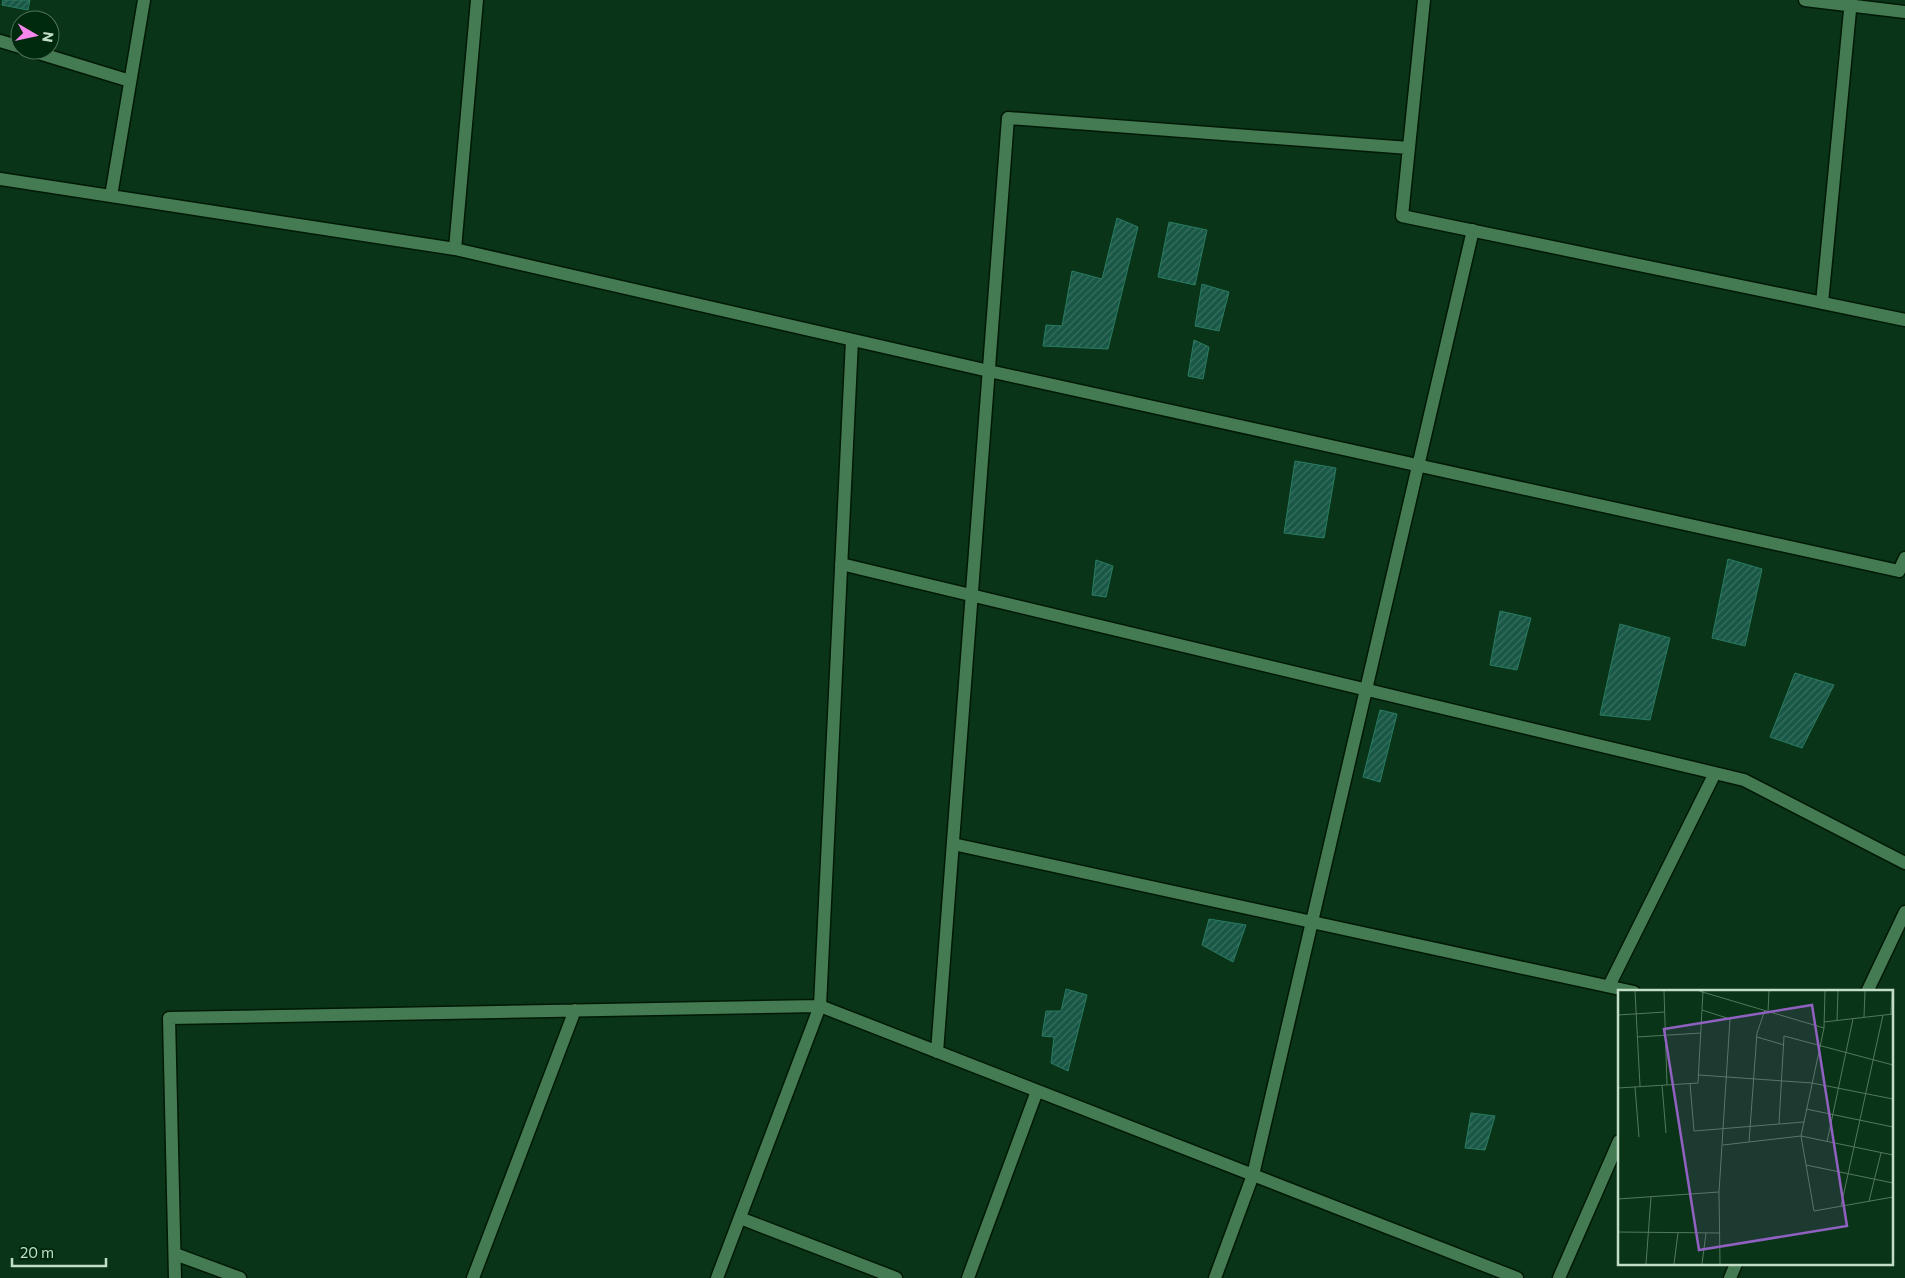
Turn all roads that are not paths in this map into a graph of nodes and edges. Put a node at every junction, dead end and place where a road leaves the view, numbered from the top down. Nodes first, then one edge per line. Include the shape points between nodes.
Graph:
1 (144, 0) edge
2 (477, 0) edge
3 (1424, 0) edge
4 (1805, 0) edge
5 (1850, 3) edge
6 (1905, 12) edge
7 (60, 59) edge
8 (130, 80) junction
9 (1409, 148) junction
10 (0, 179) edge
11 (111, 196) junction
12 (1472, 230) junction
13 (455, 250) junction
14 (1822, 303) junction
15 (1905, 320) edge
16 (852, 340) junction
17 (989, 371) junction
18 (1418, 465) junction
19 (1905, 558) edge
20 (841, 564) junction
21 (972, 596) junction
22 (1366, 689) junction
23 (1715, 773) junction
24 (953, 844) junction
25 (1905, 863) edge
26 (1905, 912) edge
27 (1312, 922) junction
28 (1609, 986) junction
29 (1626, 990) edge
30 (1868, 990) edge
31 (820, 1006) junction
32 (574, 1010) junction
33 (937, 1052) junction
34 (1037, 1091) junction
35 (1618, 1143) edge
36 (1253, 1175) junction
37 (740, 1218) junction
38 (175, 1254) junction
39 (1735, 1266) edge
40 (175, 1278) edge
41 (240, 1278) edge
42 (473, 1278) edge
43 (717, 1278) edge
44 (896, 1278) edge
45 (968, 1278) edge
46 (1215, 1278) edge
47 (1517, 1278) edge
48 (1558, 1278) edge
49 (1730, 1278) edge

1 - 8 street
2 - 13 street
3 - 9 street
4 - 5 street
5 - 6 street
5 - 14 street
7 - 8 street
8 - 11 street
9 - 12 street via 1402,216
9 - 17 street via 1008,118
10 - 11 street
11 - 13 street
12 - 14 street
12 - 18 street
13 - 16 street
14 - 15 street
16 - 17 street
16 - 20 street
17 - 18 street
17 - 21 street
18 - 19 street via 1899,571
18 - 22 street
20 - 21 street
20 - 31 street
21 - 22 street
21 - 24 street
22 - 23 street
22 - 27 street
23 - 25 street via 1744,780
23 - 28 street
24 - 27 street
24 - 33 street
26 - 30 street
27 - 28 street
27 - 36 street
28 - 29 street
31 - 32 street
31 - 33 street
31 - 37 street
32 - 38 street via 169,1018
32 - 42 street
33 - 34 street
34 - 36 street
34 - 45 street
35 - 48 street
36 - 46 street
36 - 47 street
37 - 43 street
37 - 44 street
38 - 40 street
38 - 41 street
39 - 49 street

